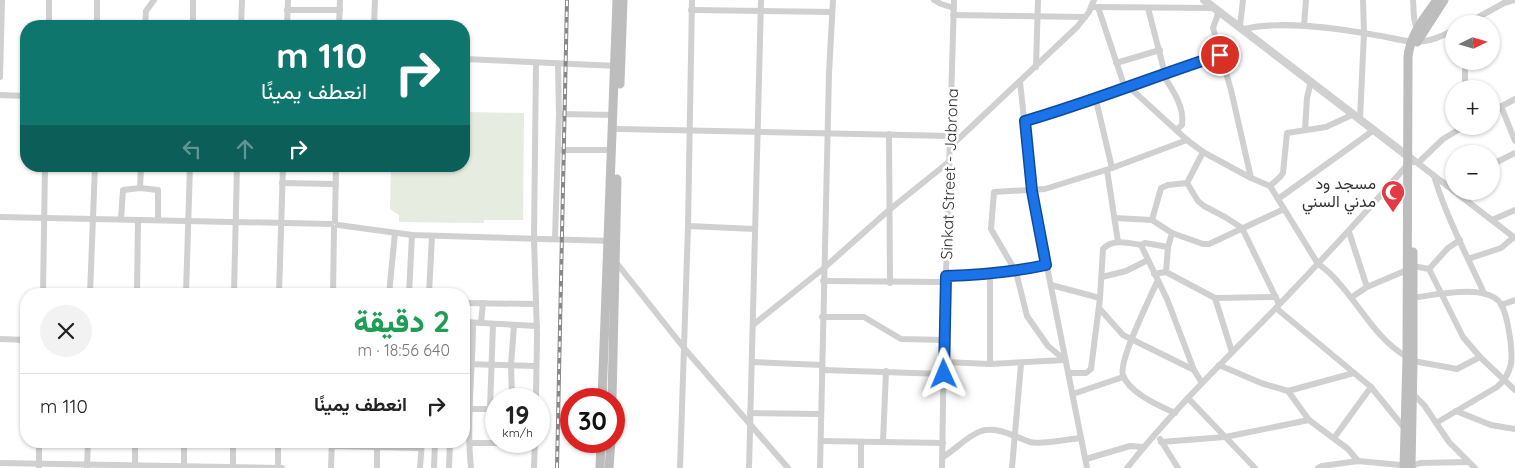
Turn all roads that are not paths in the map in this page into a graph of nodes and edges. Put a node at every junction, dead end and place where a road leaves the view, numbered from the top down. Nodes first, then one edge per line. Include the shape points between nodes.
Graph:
1 (2, 0) edge
2 (49, 0) edge
3 (97, 0) edge
4 (154, 0) edge
5 (193, 0) edge
6 (242, 0) edge
7 (288, 0) edge
8 (340, 0) edge
9 (375, 0) edge
10 (617, 0) edge
11 (623, 0) edge
12 (692, 0) edge
13 (761, 0) edge
14 (833, 0) edge
15 (934, 0) edge
16 (954, 0) edge
17 (1038, 0) edge
18 (1094, 0) edge
19 (1204, 0) edge
20 (1242, 0) edge
21 (1306, 0) edge
22 (1363, 0) edge
23 (1412, 0) edge
24 (1437, 0) edge
25 (1444, 0) edge
26 (1515, 0) edge
27 (1503, 2) edge
28 (1091, 7) junction
29 (1098, 7) junction
30 (1148, 8) junction
31 (1217, 9) junction
32 (287, 10) junction
33 (340, 10) junction
34 (692, 10) junction
35 (953, 11) junction
36 (760, 12) junction
37 (832, 12) junction
38 (1037, 15) junction
39 (1481, 15) edge
40 (1085, 17) junction
41 (49, 20) edge
42 (97, 20) edge
43 (145, 20) edge
44 (193, 20) edge
45 (241, 20) edge
46 (287, 20) edge
47 (340, 20) edge
48 (374, 20) edge
49 (1304, 26) junction
50 (1242, 28) junction
51 (1364, 33) junction
52 (1445, 34) edge
53 (1417, 36) junction
54 (1160, 50) junction
55 (1220, 55) junction
56 (470, 59) edge
57 (536, 62) junction
58 (1116, 63) junction
59 (558, 64) junction
60 (618, 66) junction
61 (1036, 67) junction
62 (1164, 74) junction
63 (0, 78) edge
64 (1311, 81) junction
65 (1020, 82) junction
66 (1127, 87) junction
67 (0, 95) edge
68 (20, 96) edge
69 (1515, 99) edge
70 (1096, 100) junction
71 (1501, 106) joint
72 (559, 114) junction
73 (613, 115) junction
74 (1357, 116) junction
75 (1025, 121) junction
76 (618, 129) junction
77 (1176, 130) junction
78 (1305, 130) junction
79 (1374, 130) junction
80 (689, 132) junction
81 (758, 133) junction
82 (828, 133) junction
83 (889, 134) junction
84 (1450, 135) edge
85 (951, 136) junction
86 (1187, 140) junction
87 (1515, 140) edge
88 (950, 146) junction
89 (558, 150) junction
90 (612, 150) junction
91 (1203, 152) junction
92 (1515, 153) edge
93 (950, 160) junction
94 (1500, 160) edge
95 (1412, 161) junction
96 (1110, 169) junction
97 (45, 172) edge
98 (95, 172) edge
99 (141, 172) edge
100 (190, 172) edge
101 (237, 172) edge
102 (283, 172) edge
103 (336, 172) edge
104 (1434, 176) junction
105 (1251, 178) junction
106 (282, 183) junction
107 (1187, 183) junction
108 (336, 184) junction
109 (1445, 184) edge
110 (1270, 186) junction
111 (140, 188) junction
112 (1032, 191) junction
113 (1278, 199) junction
114 (1466, 200) edge
115 (1284, 209) junction
116 (890, 210) junction
117 (1515, 210) edge
118 (0, 217) edge
119 (45, 218) junction
120 (1115, 218) junction
121 (94, 219) junction
122 (121, 220) junction
123 (138, 220) junction
124 (158, 220) junction
125 (1152, 220) junction
126 (1492, 220) junction
127 (189, 221) junction
128 (236, 222) junction
129 (281, 223) junction
130 (335, 224) junction
131 (688, 226) junction
132 (1242, 228) junction
133 (755, 229) junction
134 (1172, 232) junction
135 (1349, 232) junction
136 (396, 233) junction
137 (412, 235) junction
138 (432, 236) junction
139 (534, 238) junction
140 (555, 238) junction
141 (1514, 238) edge
142 (1460, 240) junction
143 (611, 241) junction
144 (1118, 242) junction
145 (1141, 245) junction
146 (1168, 247) junction
147 (1468, 259) junction
148 (1148, 260) junction
149 (610, 261) junction
150 (1318, 264) junction
151 (1046, 265) junction
152 (824, 268) junction
153 (1410, 268) junction
154 (1429, 269) junction
155 (1016, 272) junction
156 (1166, 272) junction
157 (1154, 274) junction
158 (990, 275) junction
159 (1102, 277) junction
160 (946, 279) junction
161 (823, 281) junction
162 (890, 282) junction
163 (1157, 282) junction
164 (1051, 285) junction
165 (1367, 287) junction
166 (43, 288) edge
167 (90, 288) edge
168 (137, 288) edge
169 (186, 288) edge
170 (234, 288) edge
171 (279, 288) edge
172 (333, 288) edge
173 (390, 288) edge
174 (409, 288) edge
175 (429, 288) edge
176 (1484, 293) junction
177 (1442, 294) junction
178 (1276, 297) junction
179 (1352, 297) junction
180 (1100, 298) junction
181 (1216, 298) junction
182 (1413, 298) junction
183 (1515, 300) edge
184 (470, 303) edge
185 (482, 303) junction
186 (536, 304) junction
187 (1501, 305) junction
188 (1278, 306) junction
189 (1099, 308) junction
190 (822, 317) junction
191 (473, 322) joint
192 (481, 323) junction
193 (493, 324) junction
194 (514, 325) junction
195 (753, 325) junction
196 (537, 326) junction
197 (0, 339) edge
198 (1132, 339) junction
199 (20, 340) edge
200 (944, 340) junction
201 (684, 348) junction
202 (1232, 352) junction
203 (1480, 357) junction
204 (1410, 359) junction
205 (1065, 360) junction
206 (752, 362) junction
207 (944, 362) junction
208 (473, 364) junction
209 (990, 364) junction
210 (1021, 364) junction
211 (490, 365) junction
212 (511, 365) junction
213 (1218, 365) junction
214 (536, 366) junction
215 (822, 367) junction
216 (1194, 370) junction
217 (886, 371) junction
218 (1069, 373) junction
219 (1354, 373) junction
220 (944, 374) junction
221 (1123, 377) junction
222 (1505, 380) junction
223 (1202, 383) junction
224 (470, 386) edge
225 (1371, 387) junction
226 (492, 388) edge
227 (512, 388) edge
228 (536, 388) edge
229 (603, 388) edge
230 (612, 388) edge
231 (1515, 390) edge
232 (1288, 391) junction
233 (1412, 393) junction
234 (1072, 394) junction
235 (1188, 398) junction
236 (470, 409) edge
237 (485, 409) edge
238 (1456, 411) junction
239 (750, 413) junction
240 (1175, 413) junction
241 (821, 414) junction
242 (1309, 420) junction
243 (750, 423) junction
244 (1436, 423) junction
245 (1405, 429) junction
246 (1515, 429) edge
247 (1156, 434) junction
248 (1015, 435) junction
249 (1224, 437) junction
250 (1081, 438) junction
251 (1334, 438) junction
252 (821, 441) junction
253 (861, 442) junction
254 (883, 442) junction
255 (1161, 442) junction
256 (470, 443) joint
257 (485, 443) edge
258 (943, 443) junction
259 (1144, 447) junction
260 (39, 448) edge
261 (88, 448) edge
262 (135, 448) edge
263 (184, 448) edge
264 (233, 448) edge
265 (278, 448) edge
266 (332, 448) edge
267 (380, 448) edge
268 (422, 448) edge
269 (435, 448) edge
270 (450, 448) edge
271 (534, 453) edge
272 (601, 453) edge
273 (610, 453) edge
274 (942, 458) junction
275 (1086, 459) junction
276 (1358, 461) junction
277 (1468, 462) junction
278 (0, 464) edge
279 (184, 465) junction
280 (39, 466) edge
281 (87, 466) edge
282 (135, 467) edge
283 (233, 467) junction
284 (1408, 467) edge
285 (278, 468) edge
286 (282, 468) edge
287 (331, 468) edge
288 (377, 468) edge
289 (420, 468) edge
290 (434, 468) edge
291 (449, 468) edge
292 (471, 468) edge
293 (534, 468) edge
294 (600, 468) edge
295 (609, 468) edge
296 (680, 468) edge
297 (749, 468) edge
298 (788, 468) edge
299 (820, 468) edge
300 (861, 468) edge
301 (942, 468) edge
302 (1012, 468) edge
303 (1088, 468) edge
304 (1127, 468) edge
305 (1178, 468) edge
306 (1255, 468) edge
307 (1318, 468) edge
308 (1464, 468) edge
309 (1475, 468) edge

1 - 63 street
2 - 41 street
3 - 42 street
4 - 43 street via 146,10
5 - 44 street
6 - 45 street
7 - 32 street
8 - 33 street
9 - 48 street
10 - 60 main road
11 - 60 main road
12 - 34 street
13 - 36 street
14 - 37 street
15 - 35 street
16 - 35 street, Sinkat Street - Jabrona
17 - 38 street
18 - 28 street
19 - 31 street
20 - 50 street
21 - 49 street
22 - 51 street
23 - 53 street
24 - 53 main road
25 - 53 main road
26 - 27 street
27 - 39 street
28 - 29 street
28 - 40 street
29 - 30 street
29 - 58 street
30 - 31 street
30 - 54 street
31 - 50 street
31 - 55 street via 1213,28
32 - 33 street
32 - 46 street
33 - 47 street
34 - 36 street
34 - 80 street
35 - 38 street
35 - 85 street, Sinkat Street - Jabrona
36 - 37 street
36 - 81 street
37 - 82 street
38 - 40 street
38 - 61 street
40 - 61 street
49 - 50 street
49 - 51 street
50 - 64 street
51 - 53 street
51 - 74 street
52 - 53 street via 1438,38
53 - 95 main road
54 - 58 street
54 - 62 street
55 - 62 street
55 - 105 street
56 - 57 street
57 - 59 street
57 - 139 street
58 - 66 street
59 - 60 street
59 - 72 street
60 - 73 main road
60 - 76 main road
61 - 65 street
62 - 66 street
62 - 77 street via 1176,95 1182,118 1182,125
64 - 74 street
64 - 78 street
65 - 75 street
65 - 88 street
66 - 70 street
66 - 77 street
67 - 68 street
69 - 71 street
70 - 75 street
70 - 96 street
71 - 87 street
72 - 73 street
72 - 89 street
73 - 90 main road
74 - 78 street
74 - 79 street
75 - 112 street
76 - 80 street
76 - 143 main road
77 - 86 street
78 - 110 street via 1287,133 1283,173
79 - 95 street
79 - 113 street
80 - 81 street
80 - 131 street
81 - 82 street
81 - 133 street
82 - 83 street
82 - 152 street
83 - 85 street
83 - 116 street
84 - 95 street
85 - 88 street, Sinkat Street - Jabrona
86 - 91 street
86 - 96 street
88 - 93 street, Sinkat Street - Jabrona
89 - 90 street
89 - 140 street
90 - 143 main road
91 - 105 street
91 - 107 street
92 - 94 street
93 - 116 street
93 - 160 street, Sinkat Street - Jabrona
95 - 104 street
95 - 135 street
95 - 153 main road
96 - 112 street
96 - 120 street
97 - 119 street
98 - 121 street
99 - 111 street
100 - 127 street
101 - 128 street
102 - 106 street
103 - 108 street
104 - 109 street
104 - 142 street
105 - 110 street
106 - 108 street
106 - 129 street
107 - 125 street via 1161,188
107 - 132 street via 1204,206
108 - 130 street
110 - 113 street
111 - 122 street via 123,190
111 - 124 street via 158,190
112 - 151 street
112 - 155 street via 998,191 992,195 990,229
113 - 115 street
114 - 126 street
115 - 132 street
115 - 150 street
116 - 152 street
116 - 162 street
117 - 126 street
118 - 119 street
119 - 121 street
119 - 166 street
120 - 125 street
120 - 144 street
121 - 122 street
121 - 167 street
122 - 123 street
123 - 124 street
123 - 168 street
124 - 127 street
125 - 134 street
126 - 141 street
127 - 128 street
127 - 169 street
128 - 129 street
128 - 170 street
129 - 130 street
129 - 171 street
130 - 136 street
130 - 172 street
131 - 133 street
131 - 201 street
132 - 134 street via 1209,244
132 - 178 street
133 - 195 street
134 - 146 street
135 - 150 street
135 - 165 street
136 - 137 street
136 - 173 street
137 - 138 street
137 - 174 street
138 - 139 street
138 - 175 street
139 - 140 street
139 - 186 street
140 - 143 street
141 - 147 street via 1496,250
142 - 147 street
142 - 154 street
143 - 149 main road
144 - 145 street
144 - 159 street via 1103,249
145 - 146 street
145 - 148 street
146 - 156 street
147 - 176 street
148 - 157 street
148 - 159 street via 1126,271
149 - 201 street via 620,266
149 - 229 main road
149 - 230 main road
150 - 179 street
150 - 188 street
151 - 155 street
151 - 164 street
152 - 161 street
152 - 195 street
153 - 154 street
153 - 165 street
153 - 182 main road
153 - 204 main road
154 - 177 street
155 - 158 street
155 - 205 street via 1027,316 1048,346
156 - 157 street
156 - 181 street
157 - 163 street
158 - 160 street
158 - 209 street
159 - 180 street
160 - 162 street
160 - 200 street, Sinkat Street - Jabrona
161 - 162 street
161 - 190 street
163 - 198 street
163 - 216 street via 1167,299
164 - 180 street
164 - 205 street
165 - 179 street
176 - 177 street
176 - 187 street
177 - 182 street
177 - 203 street via 1462,337
178 - 181 street
178 - 188 street
179 - 204 street via 1390,346
180 - 189 street
181 - 202 street
182 - 204 main road
183 - 187 street
184 - 185 street
185 - 186 street
185 - 192 street
186 - 196 street
187 - 222 street via 1512,351
188 - 202 street
188 - 219 street
189 - 198 street via 1123,335
189 - 218 street via 1091,369 1086,373
190 - 200 street via 864,317 901,339
190 - 215 street
191 - 192 street
191 - 208 street
192 - 193 street
193 - 194 street
193 - 211 street
194 - 196 street
194 - 212 street
195 - 206 street
196 - 214 street
197 - 199 street
198 - 216 street
198 - 221 street via 1123,365
200 - 207 street, Sinkat Street - Jabrona
201 - 243 street
201 - 296 street
202 - 213 street
203 - 204 street via 1457,369
203 - 222 street
204 - 233 main road
204 - 245 main road
205 - 210 street
205 - 218 street
206 - 215 street
206 - 239 street
207 - 209 street
207 - 220 street, Sinkat Street - Jabrona
208 - 211 street
208 - 224 street
209 - 210 street
210 - 248 street
211 - 212 street
211 - 226 street
212 - 214 street
212 - 227 street
213 - 223 street
213 - 232 street
214 - 228 street
215 - 217 street
215 - 241 street
216 - 223 street
217 - 220 street
217 - 254 street
218 - 234 street
219 - 225 street
219 - 232 street
220 - 258 street, Sinkat Street - Jabrona
221 - 234 street
221 - 240 street via 1140,394
222 - 231 street
222 - 238 street
223 - 235 street
225 - 245 street
225 - 251 street
232 - 242 street
233 - 244 street
233 - 284 main road
234 - 250 street
235 - 240 street
235 - 249 street
236 - 237 street
238 - 244 street
238 - 246 street via 1491,425
239 - 241 street
239 - 243 street
240 - 247 street
241 - 252 street
242 - 249 street
242 - 251 street
243 - 297 street
243 - 298 street
244 - 277 street
245 - 284 main road
247 - 255 street
247 - 259 street
248 - 250 street via 1030,442
248 - 274 street via 983,431
248 - 302 street
249 - 255 street
249 - 306 street
250 - 275 street
251 - 276 street
252 - 253 street
252 - 299 street
253 - 254 street
253 - 300 street
254 - 258 street
255 - 305 street
256 - 257 street
256 - 292 street
258 - 274 street, Sinkat Street - Jabrona
259 - 275 street via 1130,446
259 - 304 street
260 - 280 street
261 - 281 street
262 - 282 street
263 - 279 street
264 - 283 street
265 - 285 street
266 - 287 street
267 - 288 street
268 - 289 street
269 - 290 street
270 - 291 street
271 - 293 street
272 - 294 main road
273 - 295 main road
274 - 301 street, Sinkat Street - Jabrona
275 - 303 street
276 - 284 street
276 - 307 street
277 - 284 street via 1420,463
277 - 308 street
277 - 309 street
278 - 280 street
279 - 282 street
279 - 283 street
280 - 281 street
281 - 282 street
283 - 285 street
285 - 286 street

